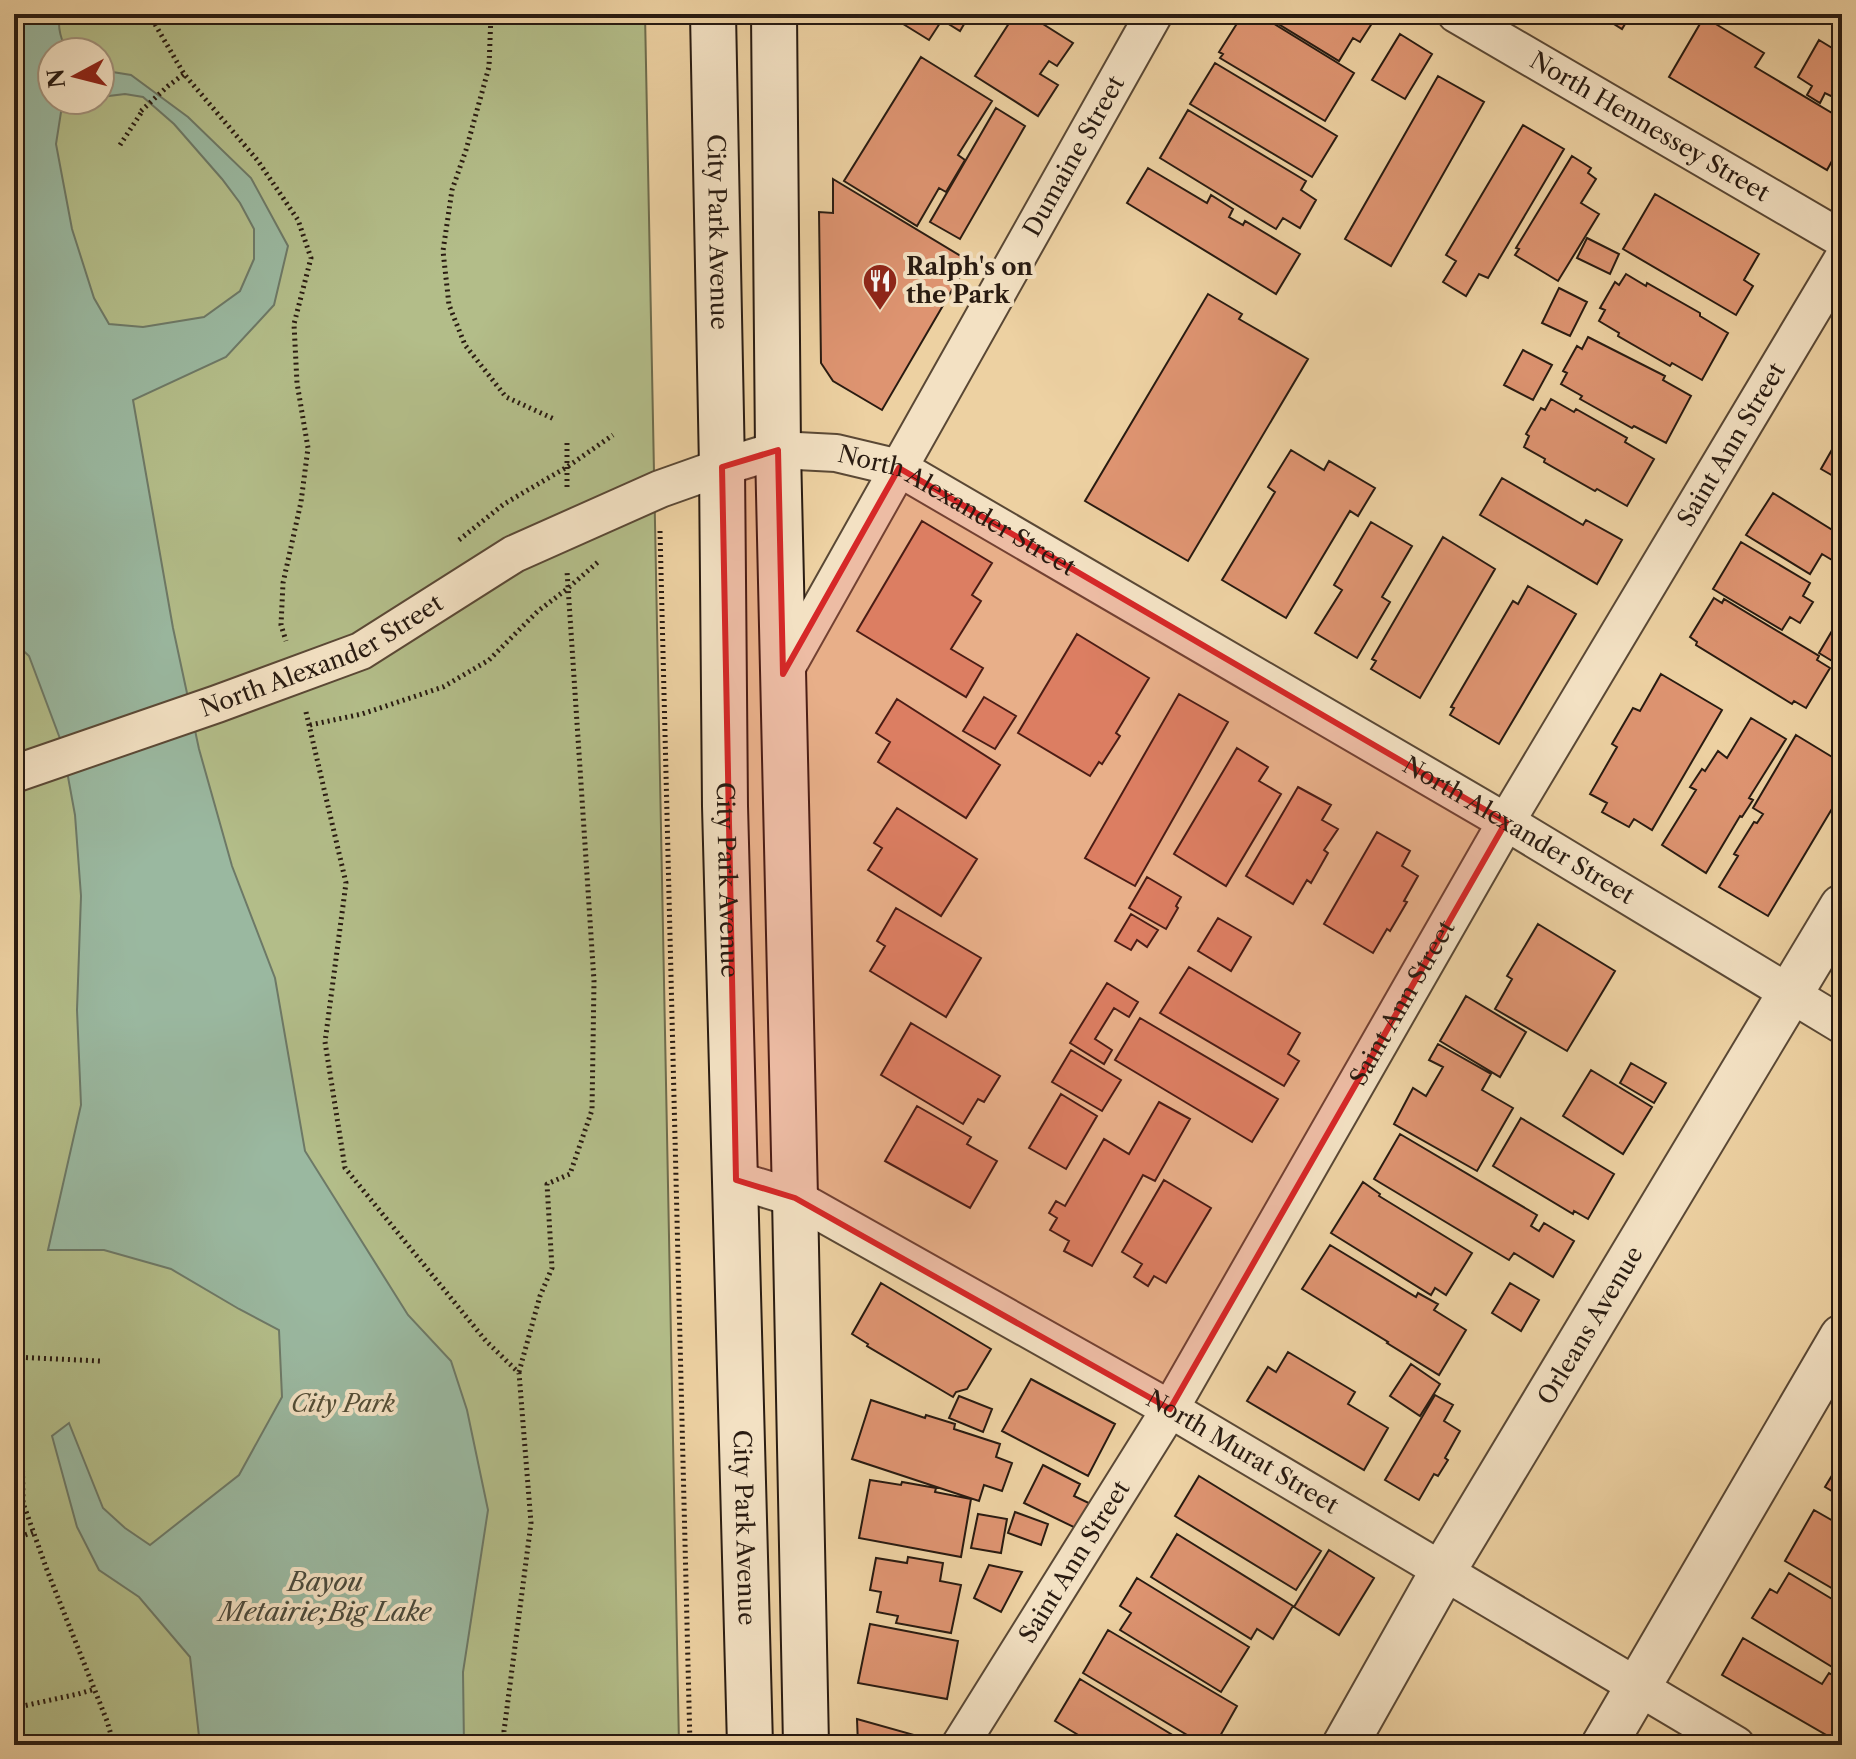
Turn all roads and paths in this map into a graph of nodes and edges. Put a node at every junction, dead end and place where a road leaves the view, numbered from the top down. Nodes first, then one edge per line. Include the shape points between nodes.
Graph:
1 (149, 14) edge
2 (491, 14) edge
3 (713, 14) edge
4 (774, 14) edge
5 (1154, 14) edge
6 (1456, 14) edge
7 (184, 74) junction
8 (120, 145) dead end
9 (1842, 239) edge
10 (1842, 260) edge
11 (554, 419) dead end
12 (613, 435) dead end
13 (567, 443) dead end
14 (778, 450) junction
15 (567, 467) junction
16 (722, 467) junction
17 (899, 468) junction
18 (660, 523) dead end
19 (567, 531) junction
20 (453, 544) dead end
21 (600, 560) dead end
22 (567, 589) junction
23 (299, 638) dead end
24 (783, 674) junction
25 (295, 675) junction
26 (310, 725) junction
27 (24, 771) edge
28 (1506, 822) junction
29 (22, 833) dead end
30 (14, 836) edge
31 (1842, 907) edge
32 (1790, 995) junction
33 (1842, 1025) edge
34 (736, 1180) junction
35 (795, 1198) junction
36 (1842, 1337) edge
37 (14, 1357) edge
38 (100, 1361) dead end
39 (519, 1373) junction
40 (14, 1393) edge
41 (1170, 1409) junction
42 (33, 1532) junction
43 (14, 1539) edge
44 (1443, 1571) junction
45 (1639, 1687) junction
46 (95, 1689) junction
47 (14, 1708) edge
48 (114, 1745) edge
49 (505, 1745) edge
50 (690, 1745) edge
51 (750, 1745) edge
52 (806, 1745) edge
53 (960, 1745) edge
54 (1345, 1745) edge
55 (1604, 1745) edge
56 (1736, 1745) edge

1 - 7 path
2 - 11 path via 489,67 452,190 443,251 449,305 465,345 506,397
3 - 16 main road, City Park Avenue
4 - 14 main road
5 - 17 street, Dumaine Street
6 - 9 street, North Hennessey Street
7 - 8 path via 142,110
7 - 23 path via 258,161 298,220 311,258 294,324 308,448 283,583 281,625 287,643
10 - 28 street, Saint Ann Street
12 - 15 path
13 - 15 path
14 - 16 street, North Alexander Street
14 - 17 street, North Alexander Street via 836,453
14 - 24 main road
15 - 19 path
15 - 20 path via 504,504
16 - 19 street, North Alexander Street
16 - 34 main road, City Park Avenue
17 - 24 street, Dumaine Street
17 - 28 street, North Alexander Street
18 - 50 path
19 - 22 path
19 - 25 street, North Alexander Street via 514,554 361,651
21 - 22 path
22 - 26 path via 489,660 443,687
22 - 39 path via 594,981 592,1110 570,1174 547,1184 552,1268
24 - 35 main road
25 - 26 path
25 - 27 street, North Alexander Street
26 - 39 path via 346,883 325,1042 345,1168 486,1341
28 - 32 street, North Alexander Street
28 - 41 street, Saint Ann Street
29 - 30 path
31 - 32 main road, Orleans Avenue
32 - 33 street, North Alexander Street
32 - 44 main road, Orleans Avenue
34 - 35 street, North Murat Street
34 - 51 main road, City Park Avenue
35 - 41 street, North Murat Street
35 - 52 main road
36 - 45 main road
37 - 38 path
39 - 49 path via 531,1523
40 - 42 path via 22,1435 23,1503
41 - 44 street, North Murat Street
41 - 53 street, Saint Ann Street
42 - 43 path
42 - 46 path
44 - 45 street, North Murat Street
44 - 54 main road, Orleans Avenue
45 - 55 main road
45 - 56 street, North Murat Street
46 - 47 path
46 - 48 path

